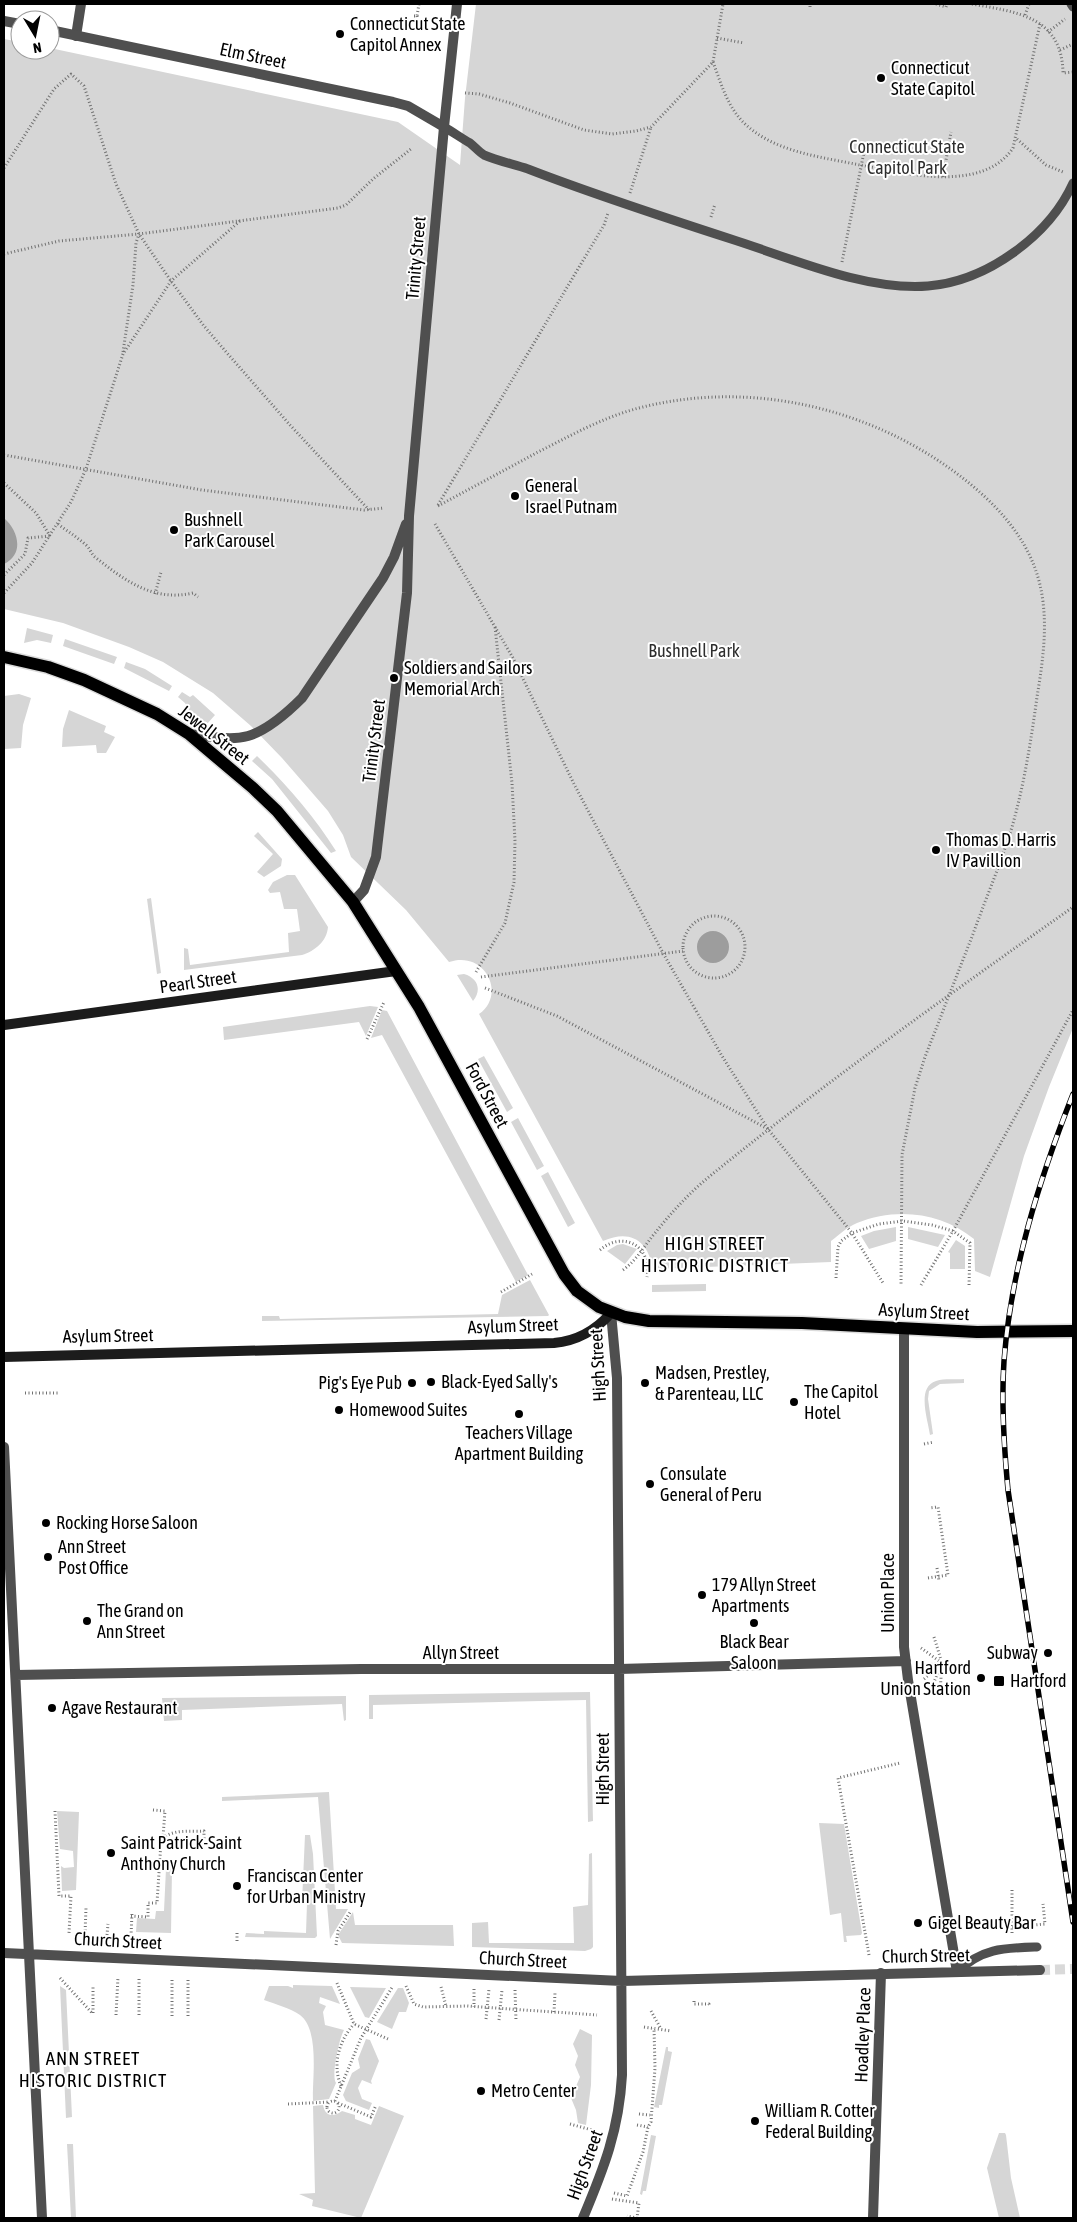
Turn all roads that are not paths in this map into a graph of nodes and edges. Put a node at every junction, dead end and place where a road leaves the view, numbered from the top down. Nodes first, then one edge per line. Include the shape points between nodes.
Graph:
1 (81, 4) edge
2 (457, 4) edge
3 (1071, 4) edge
4 (1073, 7) edge
5 (60, 32) edge
6 (76, 36) junction
7 (444, 127) junction
8 (1073, 182) edge
9 (409, 516) junction
10 (4, 657) edge
11 (189, 734) junction
12 (339, 886) joint
13 (353, 902) junction
14 (396, 971) junction
15 (4, 1025) edge
16 (611, 1313) junction
17 (904, 1329) junction
18 (1073, 1331) edge
19 (4, 1357) edge
20 (4, 1446) edge
21 (906, 1661) junction
22 (619, 1669) junction
23 (16, 1675) junction
24 (1037, 1947) dead end
25 (4, 1953) edge
26 (29, 1954) junction
27 (1040, 1970) tunnel mouth
28 (957, 1972) junction
29 (881, 1973) junction
30 (622, 1981) junction
31 (42, 2204) junction
32 (34, 2218) edge
33 (42, 2218) edge
34 (583, 2218) edge
35 (873, 2218) edge

1 - 6 street
2 - 7 street, Trinity Street
3 - 4 lane
5 - 6 street, Elm Street
6 - 7 street, Elm Street via 393,102 408,106
7 - 8 lane via 482,154 626,206 844,275 886,285 930,286 981,270 1025,243 1052,218
7 - 9 street, Trinity Street
9 - 11 street, Trinity Street via 383,578 290,711 247,736
9 - 13 street, Trinity Street via 407,593 376,857 364,890
10 - 11 main road, Jewell Street via 48,667 84,680 157,714
11 - 12 main road, Jewell Street via 277,811
12 - 13 main road, Ford Street
13 - 14 main road, Ford Street
14 - 15 main road, Pearl Street
14 - 16 main road, Ford Street via 419,1006 564,1274 588,1300
16 - 17 main road, Asylum Street via 659,1322 802,1323
16 - 19 main road, Asylum Street via 585,1334 554,1343
16 - 22 street, High Street via 616,1378
17 - 18 main road, Asylum Street
17 - 21 street, Union Place
20 - 23 street
21 - 22 street, Allyn Street
21 - 28 street, Union Place
22 - 23 street, Allyn Street via 361,1669
22 - 30 street, High Street
23 - 26 street
24 - 28 lane via 991,1951 975,1957
25 - 26 street, Church Street
26 - 30 street, Church Street
26 - 31 street
27 - 28 street, Church Street
28 - 29 street, Church Street
29 - 30 street, Church Street
29 - 35 street, Hoadley Place
30 - 34 street, High Street via 622,2074 617,2119 607,2159
31 - 32 street
31 - 33 street

